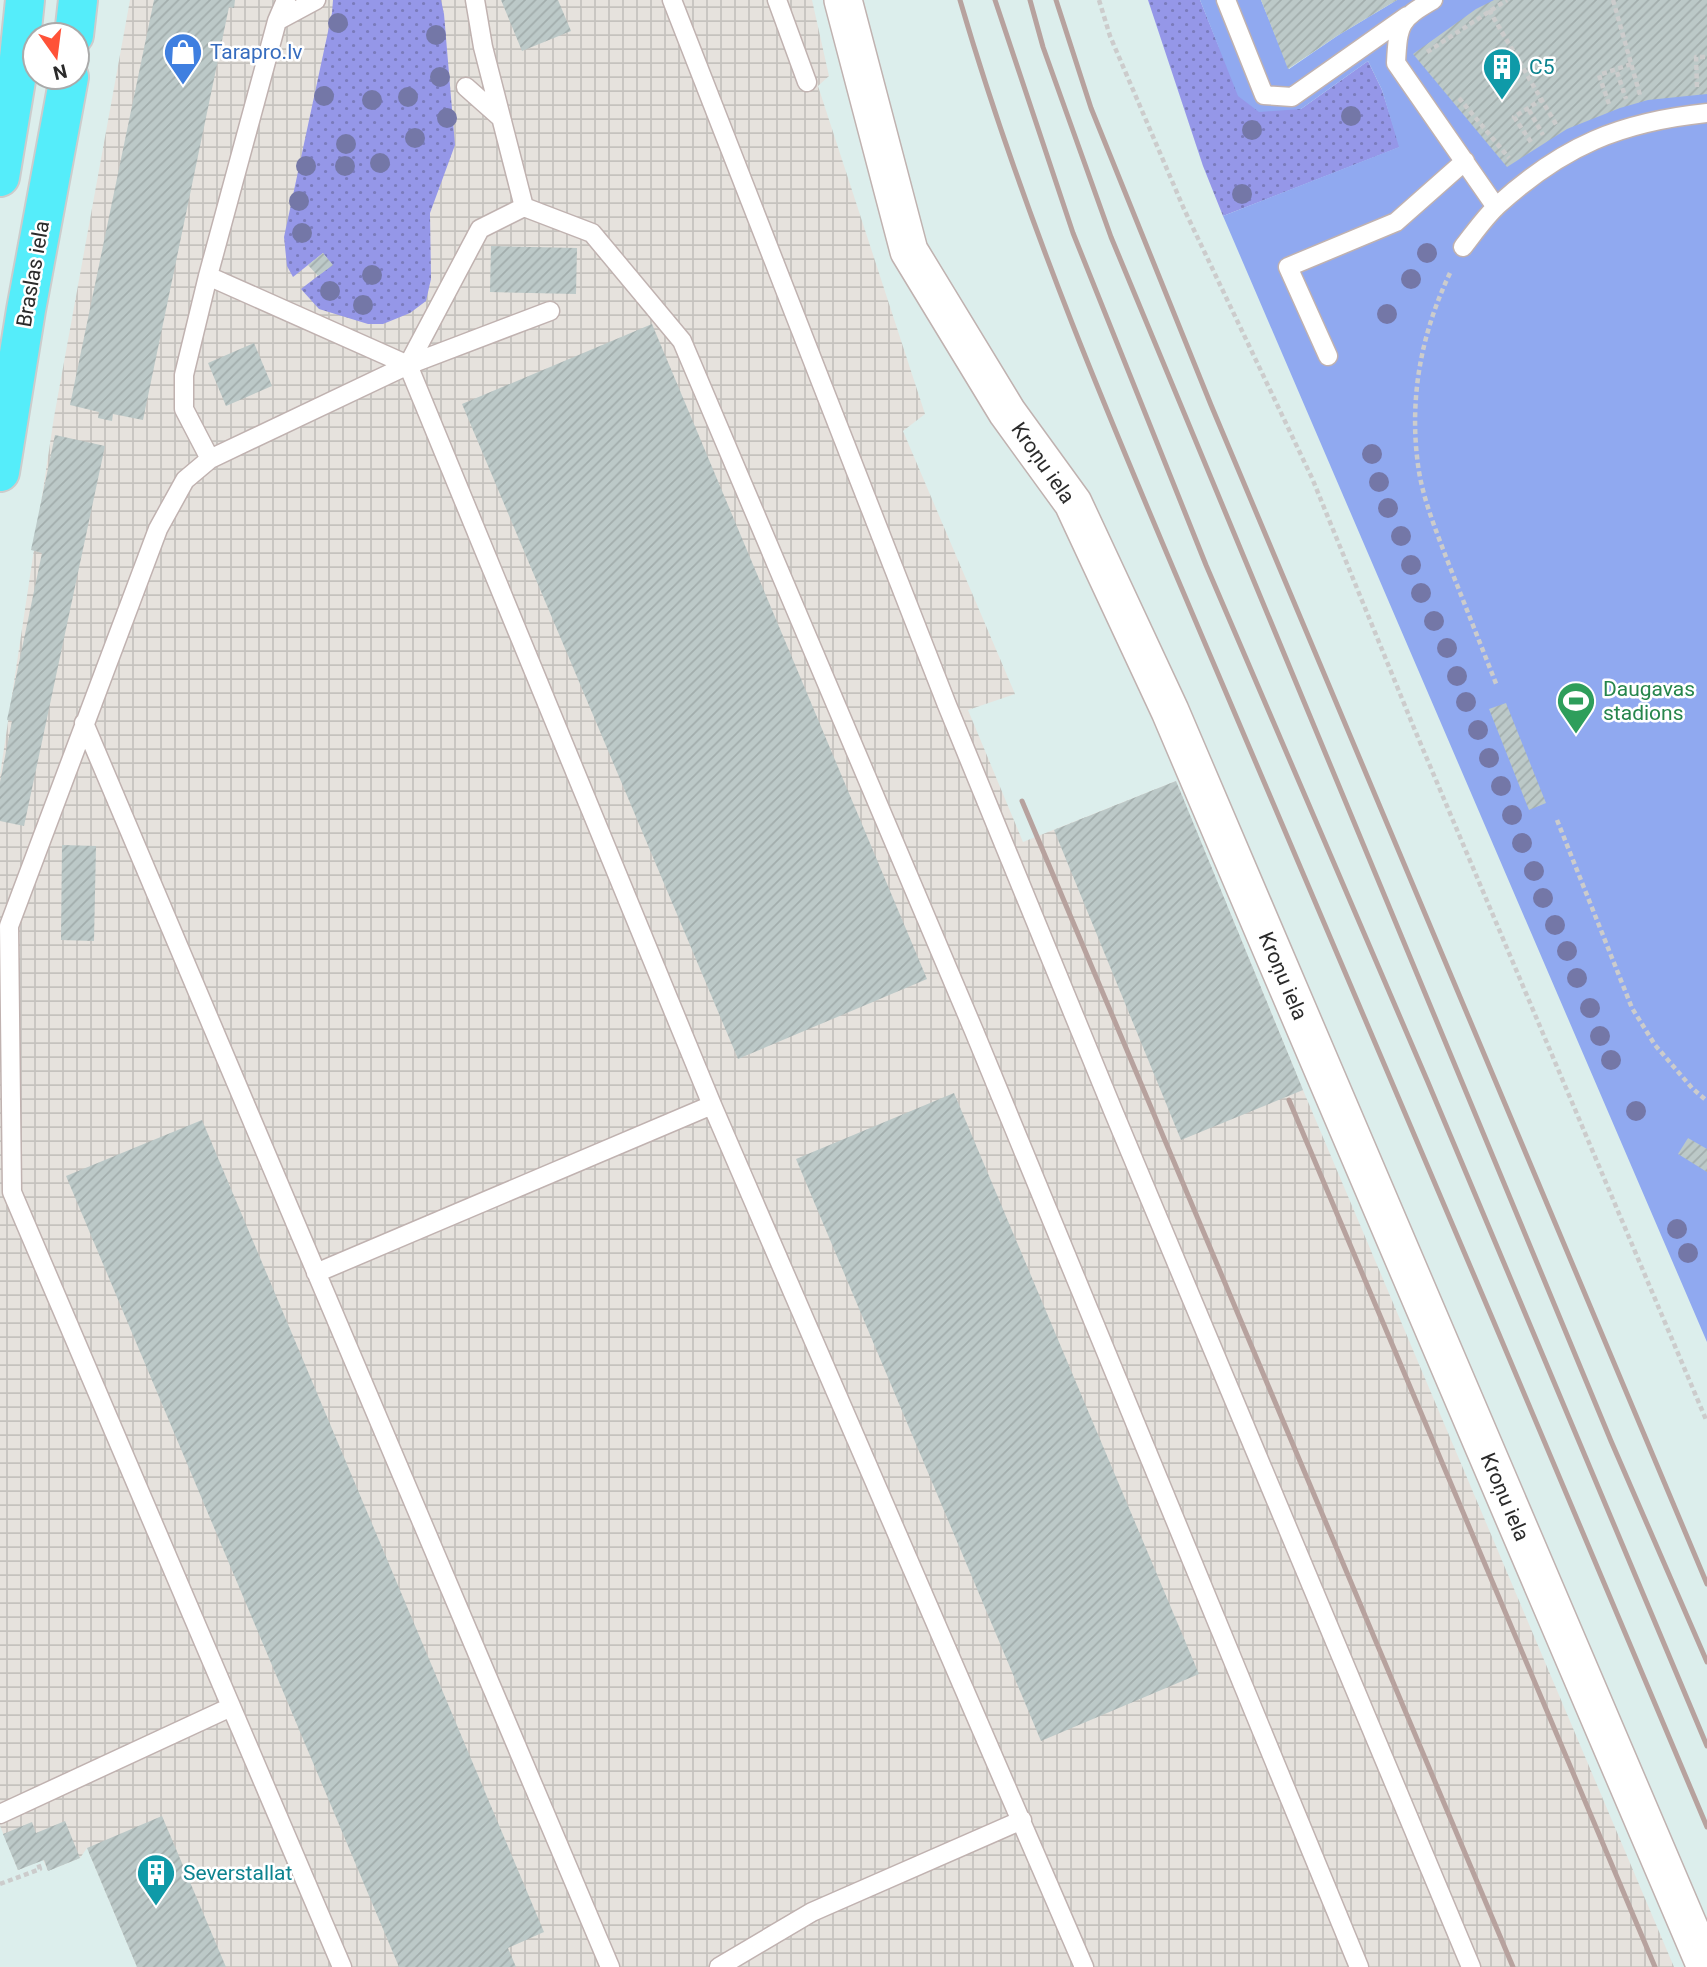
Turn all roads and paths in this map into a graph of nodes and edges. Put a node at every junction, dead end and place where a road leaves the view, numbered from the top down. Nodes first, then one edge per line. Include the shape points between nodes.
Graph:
1 (25, 0) edge
2 (78, 0) edge
3 (286, 0) edge
4 (316, 0) edge
5 (475, 0) edge
6 (672, 0) edge
7 (777, 0) edge
8 (843, 0) edge
9 (1099, 0) edge
10 (1226, 0) edge
11 (1433, 0) edge
12 (1507, 0) edge
13 (1613, 0) edge
14 (1489, 10) junction
15 (1406, 16) junction
16 (76, 21) edge
17 (277, 21) junction
18 (1423, 55) dead end
19 (1707, 57) edge
20 (1631, 64) junction
21 (1617, 72) dead end
22 (807, 82) dead end
23 (466, 87) dead end
24 (1697, 88) dead end
25 (66, 91) edge
26 (1640, 95) dead end
27 (1458, 96) dead end
28 (1626, 99) dead end
29 (1541, 100) junction
30 (1609, 105) dead end
31 (1529, 110) dead end
32 (1707, 113) edge
33 (501, 118) junction
34 (1558, 127) dead end
35 (1543, 135) dead end
36 (1531, 143) dead end
37 (1510, 159) dead end
38 (1465, 161) junction
39 (0, 177) edge
40 (1496, 206) junction
41 (524, 207) junction
42 (1463, 247) joint
43 (208, 276) junction
44 (550, 311) dead end
45 (1328, 356) dead end
46 (408, 365) junction
47 (210, 459) junction
48 (0, 472) edge
49 (1497, 686) dead end
50 (84, 723) junction
51 (1557, 820) dead end
52 (1707, 1101) edge
53 (712, 1105) junction
54 (316, 1273) junction
55 (1707, 1422) edge
56 (231, 1707) junction
57 (0, 1814) edge
58 (1022, 1819) junction
59 (38, 1863) dead end
60 (0, 1884) edge
61 (342, 1967) edge
62 (610, 1967) edge
63 (719, 1967) edge
64 (1084, 1967) edge
65 (1359, 1967) edge
66 (1471, 1967) edge
67 (1706, 1967) edge

1 - 39 main road
2 - 16 main road
3 - 17 lane
4 - 17 lane
5 - 33 lane
6 - 66 lane via 947,705
7 - 22 lane
8 - 67 street, Kroņu iela via 909,251 1007,412 1073,503 1170,711
9 - 55 path via 1184,209 1312,478
10 - 15 lane via 1264,95 1273,96 1292,97
11 - 15 lane
12 - 14 path
13 - 20 path
14 - 18 path
14 - 29 path
15 - 38 lane via 1397,40 1396,63
17 - 43 lane
19 - 24 path via 1696,57
20 - 26 path
20 - 30 path via 1599,75
21 - 28 path
23 - 33 lane
25 - 48 main road, Braslas iela
27 - 37 path
29 - 34 path
29 - 36 path via 1514,117
31 - 35 path
32 - 40 lane via 1628,127 1576,148
33 - 41 lane
38 - 40 lane
38 - 45 lane via 1396,222 1288,267
40 - 42 lane
41 - 46 lane via 480,229
41 - 65 lane via 592,233 682,341 974,1031
42 - 49 path via 1437,299 1415,392 1418,466 1432,520
43 - 46 lane
43 - 47 lane via 184,375 184,409
44 - 46 lane
46 - 47 lane
46 - 53 lane
47 - 50 lane via 185,480 158,529
50 - 54 lane
50 - 56 lane via 9,926 12,1192
51 - 52 path via 1632,1009 1655,1045
53 - 54 lane
53 - 58 lane
54 - 62 lane
56 - 57 lane
56 - 61 lane
58 - 63 lane via 812,1912
58 - 64 lane
59 - 60 path via 40,1869

